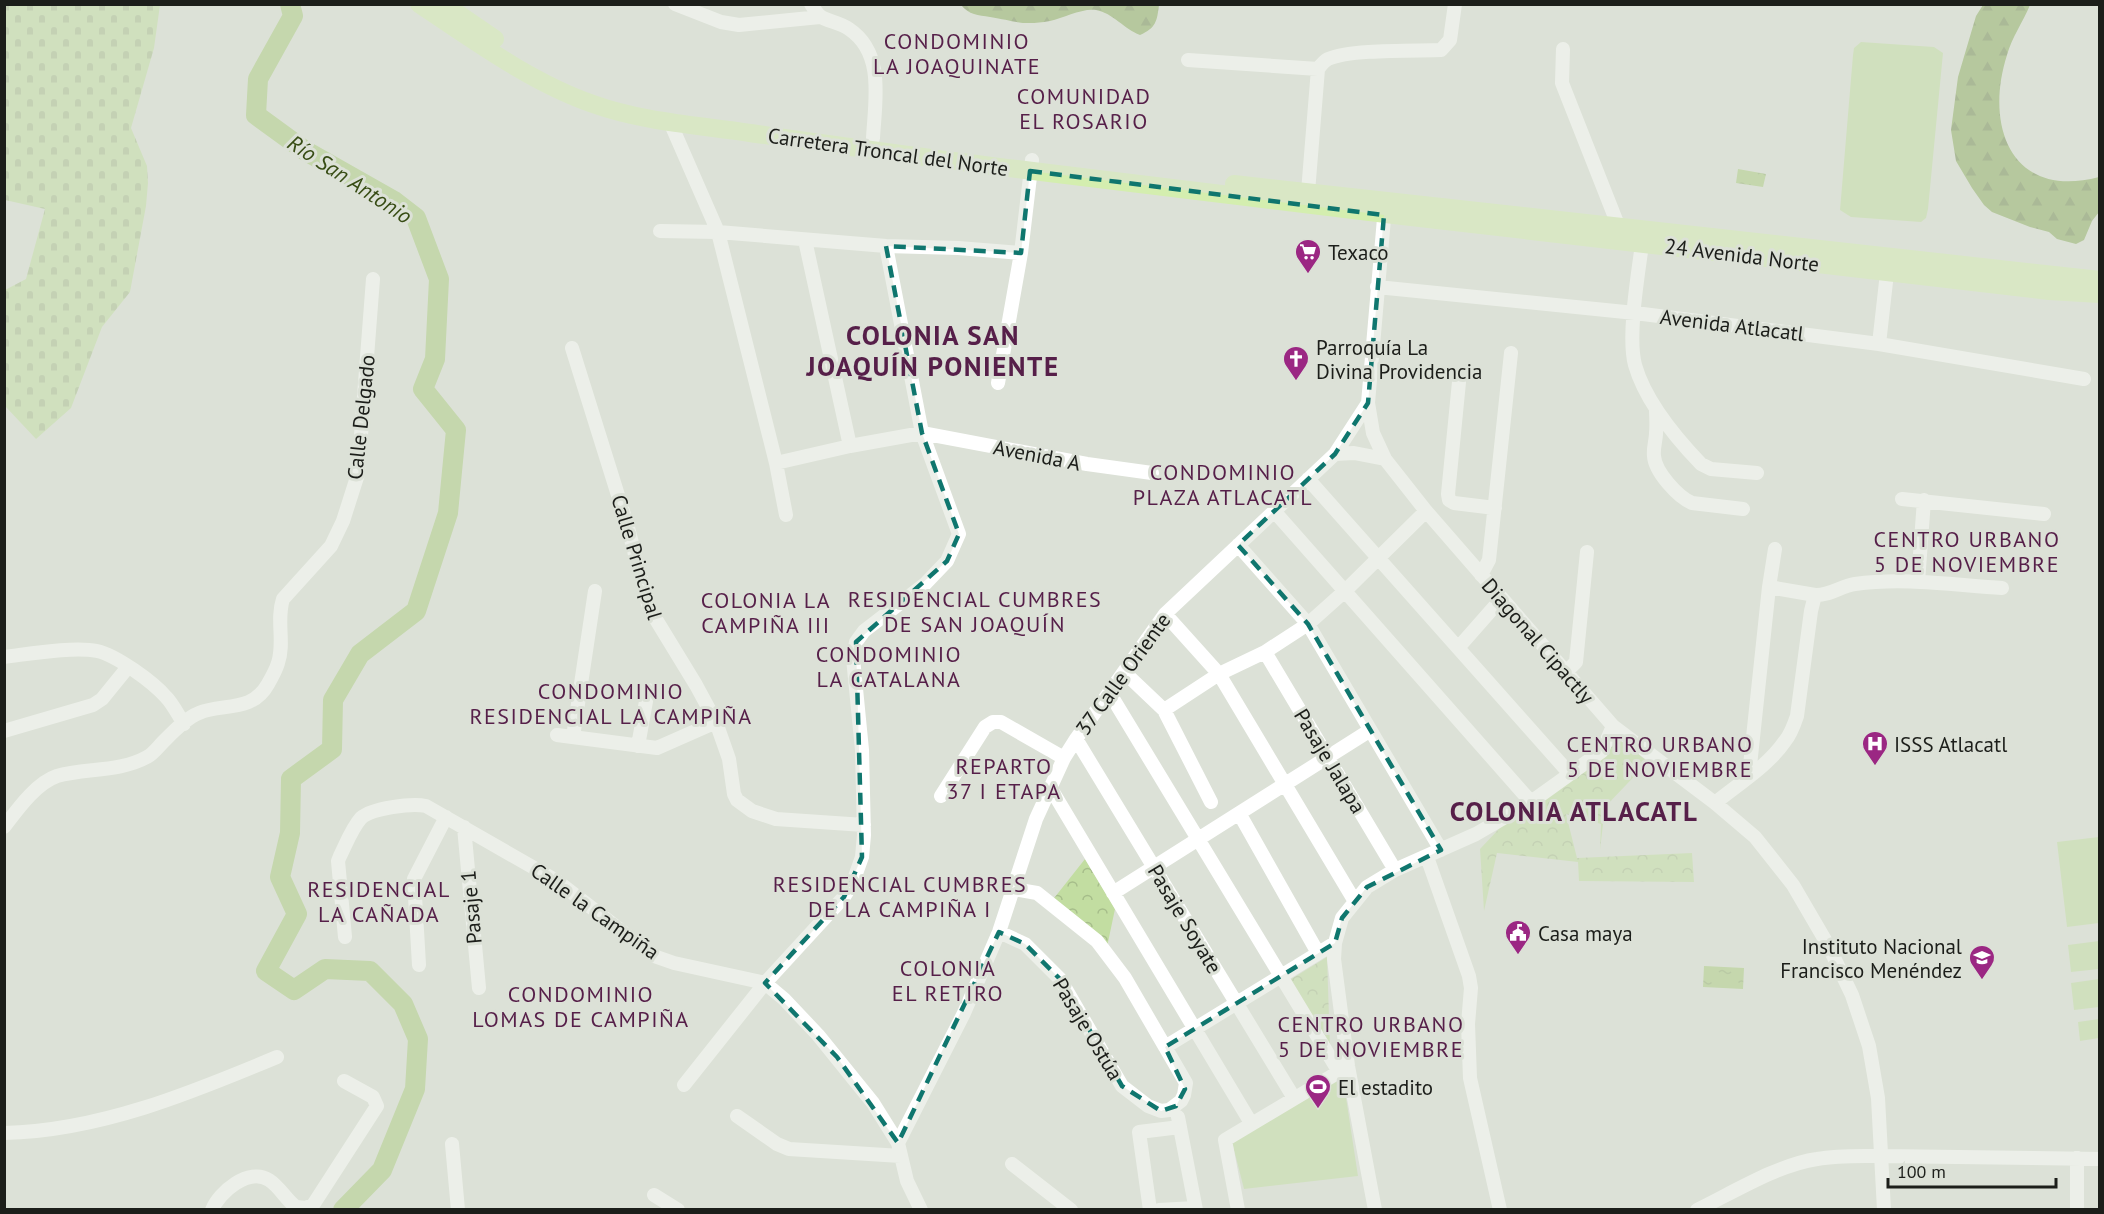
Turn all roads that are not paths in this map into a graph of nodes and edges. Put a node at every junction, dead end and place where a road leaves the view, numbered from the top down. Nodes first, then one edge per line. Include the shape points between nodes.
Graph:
1 (419, 4) edge
2 (444, 4) edge
3 (675, 4) edge
4 (812, 4) edge
5 (1455, 4) edge
6 (820, 17) junction
7 (1563, 49) dead end
8 (1188, 60) dead end
9 (1318, 69) junction
10 (670, 122) junction
11 (873, 138) junction
12 (1031, 165) junction
13 (1308, 192) junction
14 (1385, 208) junction
15 (1618, 225) junction
16 (660, 231) dead end
17 (718, 232) junction
18 (1643, 235) junction
19 (805, 240) junction
20 (886, 246) junction
21 (1021, 253) junction
22 (1888, 264) junction
23 (373, 279) dead end
24 (2100, 280) edge
25 (1377, 287) junction
26 (2100, 294) edge
27 (1635, 313) junction
28 (1879, 344) junction
29 (572, 348) dead end
30 (1511, 353) dead end
31 (2084, 379) dead end
32 (1459, 382) dead end
33 (998, 383) dead end
34 (1368, 403) junction
35 (1656, 409) junction
36 (922, 433) junction
37 (850, 446) junction
38 (1335, 454) junction
39 (1385, 459) junction
40 (776, 463) junction
41 (1152, 473) dead end
42 (1758, 473) dead end
43 (1308, 479) junction
44 (1902, 499) dead end
45 (1924, 500) junction
46 (1495, 508) junction
47 (1743, 509) dead end
48 (1274, 511) junction
49 (1426, 511) junction
50 (2044, 514) dead end
51 (786, 515) dead end
52 (1238, 545) junction
53 (1775, 549) dead end
54 (1587, 552) dead end
55 (1378, 558) junction
56 (1481, 575) junction
57 (1918, 582) junction
58 (1769, 587) junction
59 (2002, 588) dead end
60 (1346, 590) junction
61 (595, 591) dead end
62 (1815, 596) junction
63 (1502, 598) junction
64 (1165, 614) junction
65 (1308, 624) junction
66 (1458, 648) junction
67 (1265, 652) junction
68 (4, 657) edge
69 (128, 667) junction
70 (1124, 672) junction
71 (1566, 672) junction
72 (1219, 674) junction
73 (648, 690) dead end
74 (1109, 692) junction
75 (1164, 710) junction
76 (716, 722) junction
77 (184, 724) junction
78 (1613, 726) junction
79 (4, 731) edge
80 (1369, 731) junction
81 (558, 735) dead end
82 (573, 737) junction
83 (1076, 740) junction
84 (638, 746) junction
85 (1328, 757) junction
86 (1064, 758) junction
87 (1569, 774) junction
88 (1749, 776) junction
89 (1286, 784) junction
90 (1050, 787) junction
91 (941, 796) dead end
92 (1211, 802) dead end
93 (1531, 802) junction
94 (1714, 803) junction
95 (1239, 813) junction
96 (446, 817) junction
97 (864, 825) junction
98 (4, 827) edge
99 (464, 827) junction
100 (1198, 839) junction
101 (1441, 850) junction
102 (1427, 857) junction
103 (1154, 868) junction
104 (1395, 870) junction
105 (1014, 889) junction
106 (1113, 894) junction
107 (1354, 900) junction
108 (999, 932) junction
109 (345, 937) dead end
110 (1335, 943) junction
111 (1318, 953) junction
112 (419, 965) dead end
113 (1281, 976) junction
114 (765, 983) junction
115 (479, 988) dead end
116 (1236, 1004) junction
117 (1194, 1029) junction
118 (1165, 1047) junction
119 (277, 1057) dead end
120 (1344, 1069) junction
121 (344, 1081) dead end
122 (684, 1084) dead end
123 (1294, 1098) junction
124 (1176, 1106) junction
125 (737, 1116) dead end
126 (1251, 1123) junction
127 (1180, 1126) junction
128 (4, 1133) edge
129 (452, 1143) dead end
130 (900, 1149) junction
131 (1882, 1155) junction
132 (2077, 1158) junction
133 (2100, 1159) edge
134 (1012, 1164) dead end
135 (654, 1195) dead end
136 (1196, 1208) edge
137 (212, 1209) edge
138 (458, 1209) edge
139 (678, 1209) edge
140 (921, 1209) edge
141 (1071, 1209) edge
142 (1150, 1209) edge
143 (1159, 1209) edge
144 (1238, 1209) edge
145 (1375, 1209) edge
146 (1500, 1209) edge
147 (1697, 1209) edge
148 (1884, 1209) edge
149 (2076, 1209) edge

1 - 10 main road, Carretera Troncal del Norte via 566,93 596,105
2 - 11 main road, Carretera Troncal del Norte via 556,77 615,100
3 - 6 street via 739,25
4 - 6 street
5 - 9 street via 1450,40 1441,50 1343,56 1326,60
6 - 11 street via 850,30 869,51 876,87
7 - 15 street via 1562,83
8 - 9 street
9 - 13 street
10 - 12 main road, Carretera Troncal del Norte
10 - 17 street
11 - 12 main road, Carretera Troncal del Norte
12 - 13 main road, Carretera Troncal del Norte
12 - 14 main road, Carretera Troncal del Norte
12 - 21 street
13 - 14 main road, Carretera Troncal del Norte
14 - 15 main road, 24 Avenida Norte
14 - 18 main road, 24 Avenida Norte
14 - 25 street, Diagonal Cipactly
15 - 18 main road, 24 Avenida Norte
16 - 17 street
17 - 19 street
17 - 40 street
18 - 22 main road, 24 Avenida Norte
18 - 27 street
19 - 20 street
19 - 37 street
20 - 21 street
20 - 36 street
21 - 33 street
22 - 24 main road, 24 Avenida Norte
22 - 26 main road, 24 Avenida Norte via 2049,291
22 - 28 street
23 - 77 street, Calle Delgado via 358,474 343,521 332,546 282,599 279,662 267,687 238,707 203,711
25 - 27 street, Avenida Atlacatl
25 - 34 street, Diagonal Cipactly
27 - 28 street, Avenida Atlacatl
27 - 35 street via 1635,364
28 - 31 street, Avenida Atlacatl
29 - 76 street, Calle Principal via 649,608
30 - 46 street
32 - 46 street via 1449,500
34 - 38 street, 37 Calle Oriente
34 - 39 street, Diagonal Cipactly via 1373,433
35 - 42 street via 1704,466
35 - 47 street via 1653,455 1673,489 1692,503
36 - 37 street
36 - 41 street, Avenida A
36 - 97 street via 959,534 948,561 864,631 854,648
37 - 40 street
38 - 39 street
38 - 43 street, 37 Calle Oriente
39 - 49 street, Diagonal Cipactly
40 - 51 street
43 - 48 street, 37 Calle Oriente
43 - 55 street
44 - 45 street
45 - 50 street
45 - 57 street
46 - 56 street via 1489,560
48 - 52 street, 37 Calle Oriente
48 - 60 street
49 - 55 street
49 - 56 street, Diagonal Cipactly
52 - 64 street, 37 Calle Oriente
52 - 65 street
53 - 58 street
54 - 71 street via 1576,662
55 - 60 street
55 - 66 street
56 - 63 street, Diagonal Cipactly
57 - 59 street
57 - 62 street via 1853,584
58 - 62 street
58 - 88 street
60 - 65 street
60 - 93 street
61 - 82 street
62 - 88 street via 1797,716 1786,740
63 - 66 street
63 - 71 street, Diagonal Cipactly
64 - 70 street, 37 Calle Oriente
64 - 72 street
65 - 67 street
65 - 80 street
66 - 87 street
67 - 72 street
67 - 85 street, Pasaje Jalapa
68 - 69 street via 95,650
69 - 77 street via 167,697
69 - 79 street via 93,705
70 - 74 street, 37 Calle Oriente
70 - 75 street
71 - 78 street, Diagonal Cipactly
72 - 75 street
72 - 89 street
73 - 84 street
74 - 83 street, 37 Calle Oriente
74 - 100 street
75 - 92 street
76 - 84 street via 657,748
76 - 97 street, Calle Principal via 729,759 734,794 741,805 784,820
77 - 98 street, Calle Delgado via 150,756 138,762 56,777 20,805
78 - 87 street via 1602,751
78 - 94 street, Diagonal Cipactly
80 - 85 street
80 - 101 street
81 - 82 street
82 - 84 street
83 - 86 street, 37 Calle Oriente
83 - 103 street, Pasaje Soyate
85 - 89 street
85 - 104 street, Pasaje Jalapa
86 - 90 street, 37 Calle Oriente
86 - 91 street via 1001,722 993,722 985,727
87 - 93 street
88 - 94 street
89 - 95 street
89 - 107 street
90 - 105 street, 37 Calle Oriente
90 - 106 street
93 - 101 street
94 - 131 street, Diagonal Cipactly via 1755,837 1793,885 1852,994 1869,1046
95 - 100 street
95 - 111 street
96 - 99 street, Calle la Campiña
96 - 109 street, Calle la Campiña via 420,805 374,811 360,819 338,861
96 - 112 street via 414,879
97 - 114 street via 862,857 844,897
99 - 114 street, Calle la Campiña via 557,880 654,956
99 - 115 street, Pasaje 1
100 - 103 street
100 - 113 street
101 - 102 street
102 - 104 street
102 - 146 street via 1471,988 1470,1078
103 - 106 street
103 - 116 street, Pasaje Soyate
104 - 107 street
105 - 108 street, 37 Calle Oriente
105 - 118 street via 1037,893 1097,941 1125,978
106 - 117 street
107 - 110 street via 1342,918
108 - 124 street, Pasaje Ostúa via 1025,944 1060,978 1122,1086 1161,1111
108 - 130 street, 37 Calle Oriente
110 - 111 street
110 - 120 street
111 - 113 street
113 - 116 street
113 - 120 street
114 - 122 street
114 - 130 street, Calle la Campiña via 837,1057 873,1103
116 - 117 street
116 - 123 street, Pasaje Soyate
117 - 118 street
117 - 126 street
118 - 124 street via 1186,1083
119 - 128 street via 189,1093 105,1118
120 - 123 street
120 - 145 street
121 - 137 street via 373,1097 377,1107 313,1205 296,1207 269,1180 253,1178 227,1188
123 - 126 street
124 - 127 street
125 - 130 street via 789,1149
126 - 144 street via 1225,1140
127 - 136 street
127 - 142 street via 1139,1132
129 - 138 street
130 - 140 street, Calle la Campiña via 907,1181
131 - 132 street
131 - 147 street via 1816,1159 1788,1167
131 - 148 street, Diagonal Cipactly
132 - 133 street
132 - 149 street
134 - 141 street
135 - 139 street
136 - 143 street

